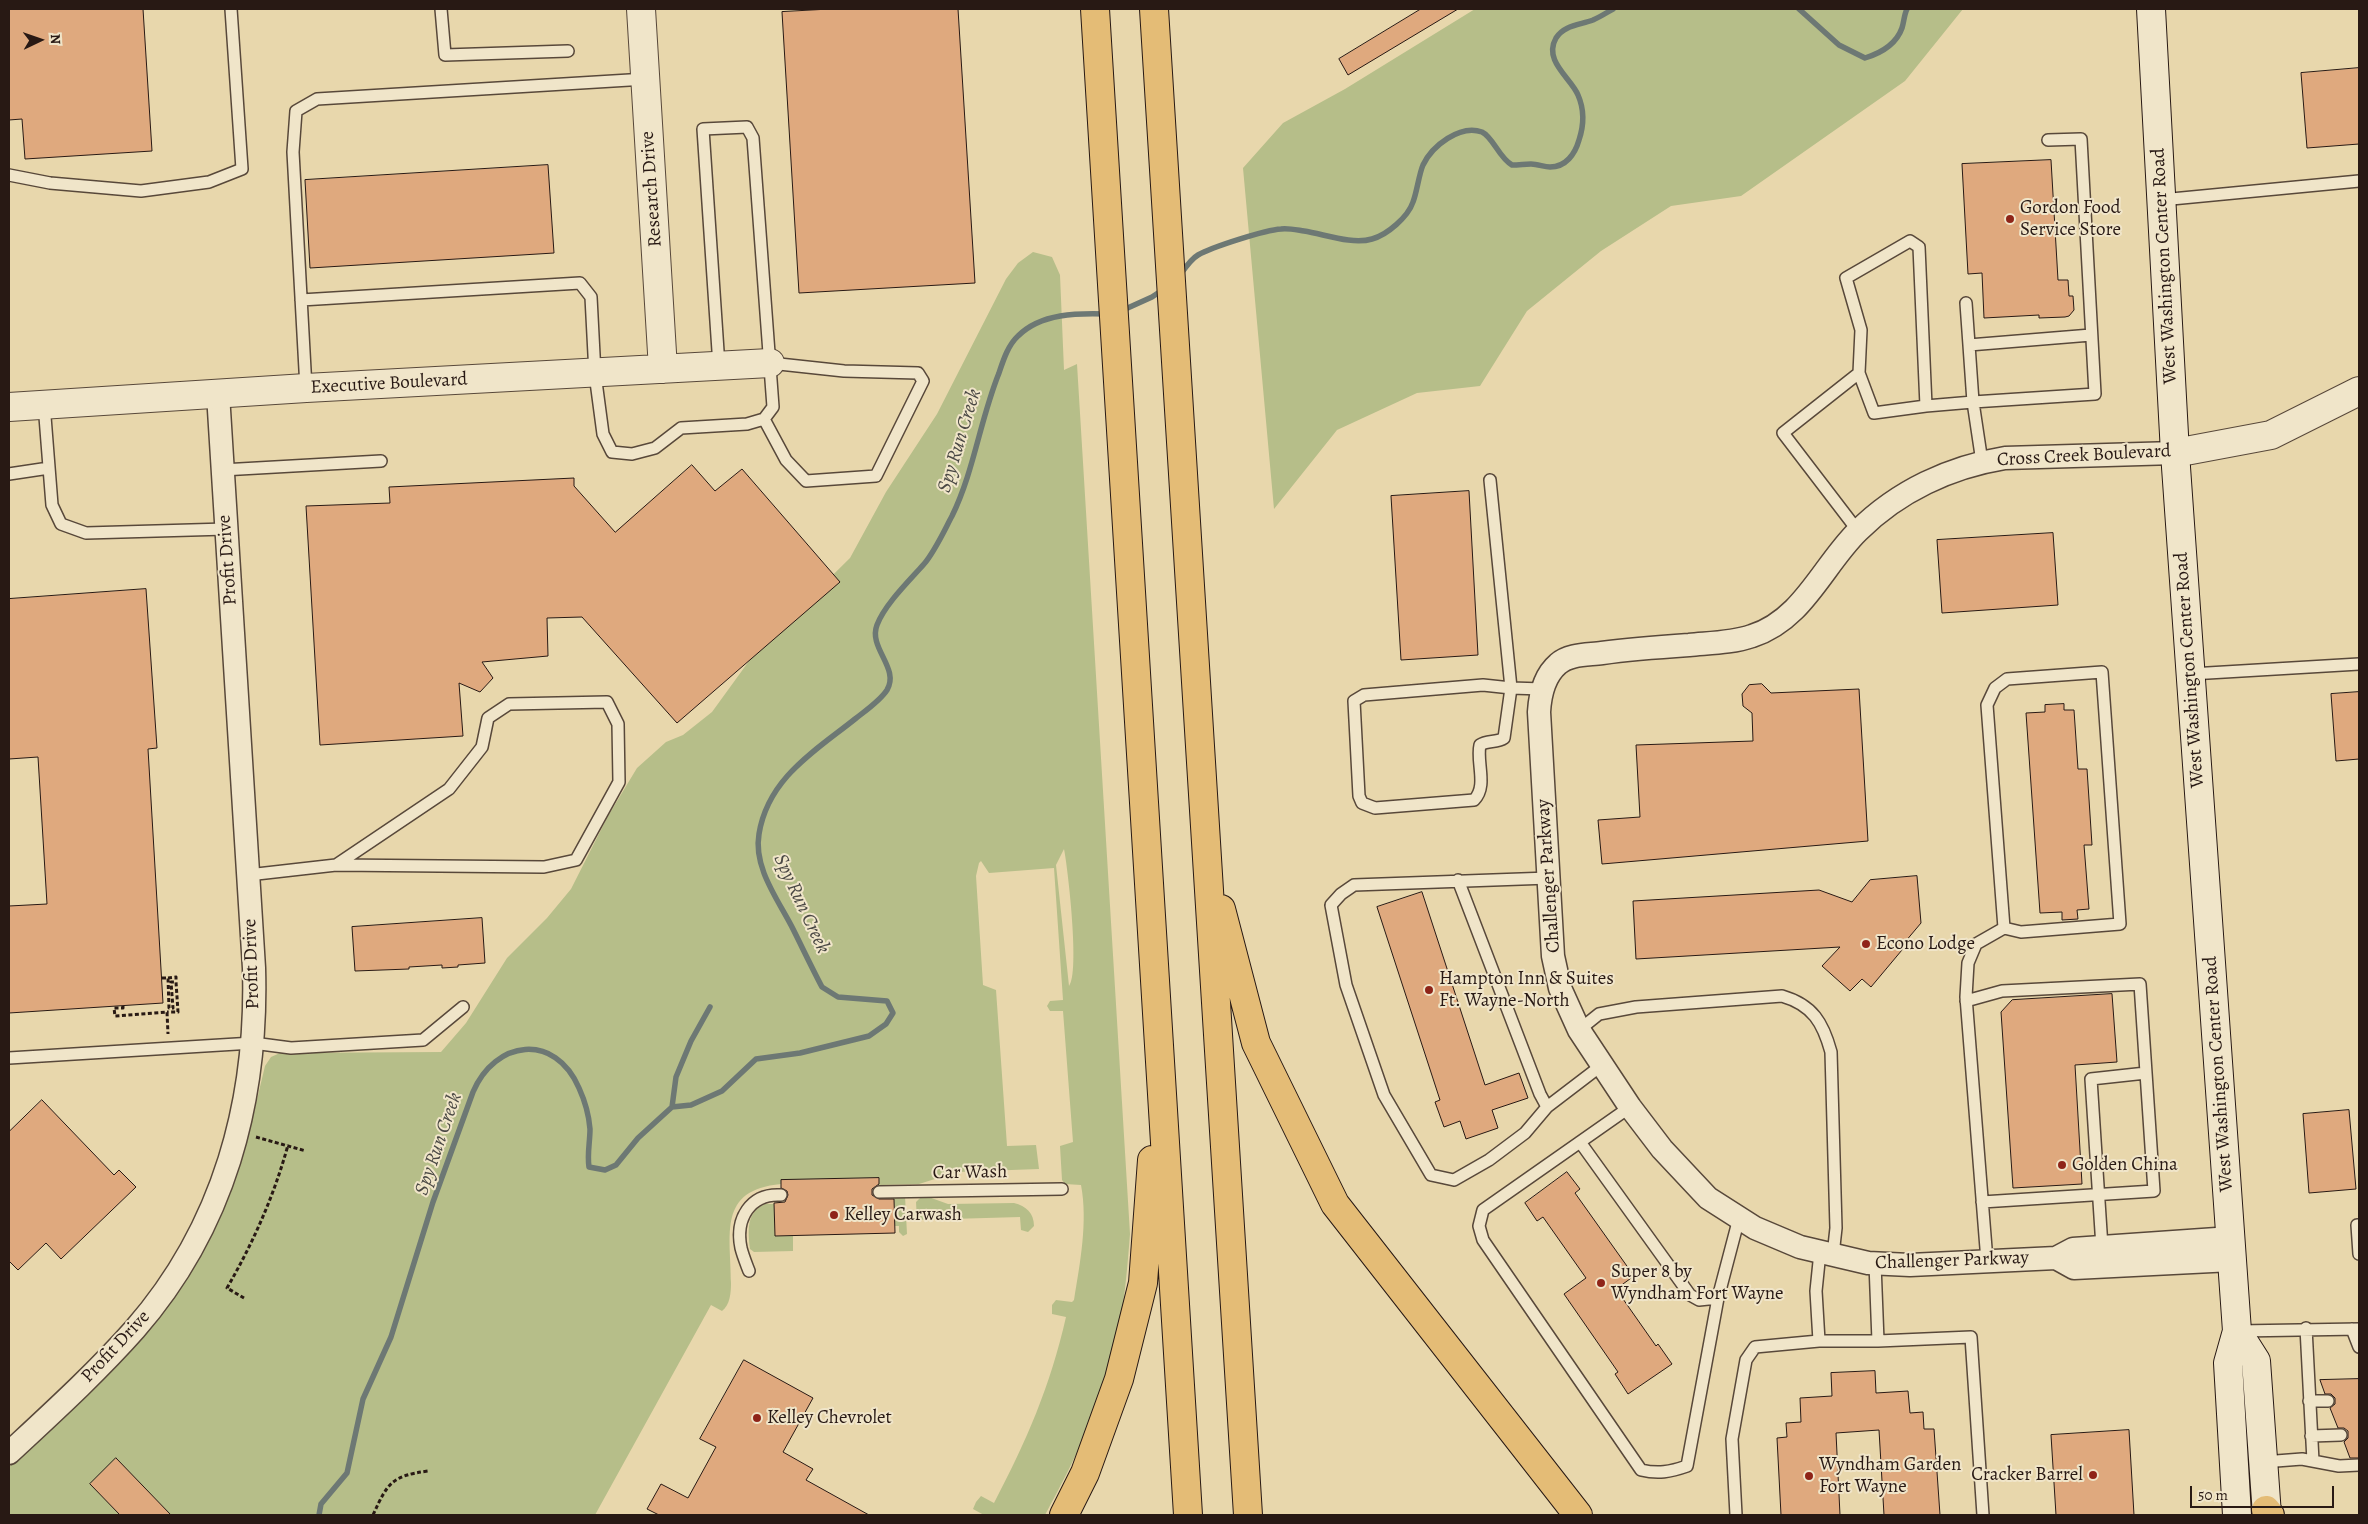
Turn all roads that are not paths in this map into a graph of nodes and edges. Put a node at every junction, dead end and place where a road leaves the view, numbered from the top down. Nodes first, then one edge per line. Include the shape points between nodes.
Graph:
1 (231, 9) edge
2 (441, 9) edge
3 (641, 9) edge
4 (1095, 9) edge
5 (1154, 9) edge
6 (2151, 9) edge
7 (568, 51) dead end
8 (646, 79) junction
9 (2048, 140) dead end
10 (9, 175) edge
11 (2359, 181) edge
12 (2161, 200) junction
13 (301, 300) junction
14 (1966, 303) dead end
15 (2091, 336) junction
16 (1969, 344) junction
17 (770, 363) junction
18 (719, 366) junction
19 (663, 369) junction
20 (1859, 373) junction
21 (595, 374) junction
22 (306, 388) junction
23 (2359, 391) edge
24 (218, 394) junction
25 (1973, 402) junction
26 (44, 404) junction
27 (1926, 406) junction
28 (9, 407) edge
29 (764, 419) junction
30 (2175, 453) junction
31 (381, 461) dead end
32 (1982, 462) junction
33 (48, 468) junction
34 (222, 470) junction
35 (9, 474) edge
36 (1490, 480) dead end
37 (226, 529) junction
38 (1858, 531) junction
39 (2359, 664) edge
40 (2191, 674) junction
41 (1511, 688) junction
42 (1543, 689) junction
43 (1539, 712) joint
44 (336, 865) junction
45 (1207, 874) junction
46 (248, 875) junction
47 (1549, 878) junction
48 (1458, 880) junction
49 (2004, 928) junction
50 (1966, 1001) junction
51 (463, 1007) dead end
52 (1579, 1030) junction
53 (253, 1043) junction
54 (1160, 1054) junction
55 (9, 1058) edge
56 (1602, 1066) junction
57 (2146, 1073) junction
58 (1548, 1107) junction
59 (1630, 1108) junction
60 (1580, 1142) junction
61 (1062, 1189) dead end
62 (879, 1192) dead end
63 (781, 1195) dead end
64 (2098, 1195) junction
65 (1982, 1202) junction
66 (1739, 1218) junction
67 (2359, 1224) edge
68 (2102, 1247) junction
69 (2232, 1249) junction
70 (1827, 1254) junction
71 (2359, 1254) edge
72 (2056, 1258) junction
73 (1987, 1261) junction
74 (1875, 1264) junction
75 (749, 1271) dead end
76 (1718, 1298) junction
77 (2306, 1328) junction
78 (2356, 1329) edge
79 (2237, 1331) junction
80 (1819, 1341) junction
81 (1878, 1341) junction
82 (2359, 1347) edge
83 (2309, 1401) junction
84 (2328, 1401) dead end
85 (2341, 1435) dead end
86 (2311, 1436) junction
87 (9, 1454) edge
88 (2312, 1461) junction
89 (2263, 1462) junction
90 (2359, 1465) edge
91 (2268, 1513) edge
92 (1064, 1515) edge
93 (1188, 1515) edge
94 (1248, 1515) edge
95 (1578, 1515) edge
96 (1736, 1515) edge
97 (1983, 1515) edge
98 (2237, 1515) edge

1 - 10 lane via 242,169 209,182 141,191 50,184
2 - 7 lane via 445,56
3 - 8 main road, Research Drive
4 - 54 highway
5 - 45 highway
6 - 12 main road, West Washington Center Road
8 - 13 lane via 317,99 296,111 293,152
8 - 19 main road, Research Drive
9 - 15 lane via 2081,139
11 - 12 lane
12 - 30 main road, West Washington Center Road
13 - 21 lane via 580,283 591,297
13 - 22 lane
14 - 16 lane
15 - 16 lane
15 - 25 lane via 2095,394
16 - 25 lane
17 - 18 main road, Executive Boulevard
17 - 18 lane via 753,138 747,127 703,129
17 - 29 lane via 773,407
17 - 29 lane via 844,371 918,373 923,381 876,476 806,481 786,460
18 - 19 main road, Executive Boulevard
19 - 21 main road, Executive Boulevard
20 - 27 lane via 1874,413
20 - 27 lane via 1860,330 1846,278 1910,240 1919,247
20 - 38 lane via 1783,433
21 - 22 main road, Executive Boulevard
21 - 29 lane via 603,434 612,452 632,454 655,448 681,428 747,424
22 - 24 main road, Executive Boulevard
23 - 30 main road, Cross Creek Boulevard via 2271,435
24 - 26 main road, Executive Boulevard
24 - 34 street, Profit Drive
25 - 27 lane
25 - 32 lane
26 - 28 main road, Executive Boulevard
26 - 33 lane
30 - 32 street, Cross Creek Boulevard via 2005,458
30 - 40 main road, West Washington Center Road
31 - 34 lane
32 - 38 street, Cross Creek Boulevard via 1904,493
33 - 35 lane
33 - 37 lane via 52,505 61,524 86,533
34 - 37 street, Profit Drive
36 - 41 lane
37 - 46 street, Profit Drive
38 - 42 street, Cross Creek Boulevard via 1794,611 1771,627 1753,636 1718,643 1574,656 1558,664
39 - 40 lane
40 - 69 main road, West Washington Center Road
41 - 41 lane via 1482,685 1364,695 1354,701 1362,803 1375,808 1474,800 1479,795 1481,782 1480,745 1504,738
41 - 42 lane
42 - 43 street, Cross Creek Boulevard
43 - 47 street, Challenger Parkway
44 - 44 lane via 449,789 482,748 488,718 509,704 607,702 618,724 619,782 576,860 544,867
44 - 46 lane
45 - 94 highway
45 - 95 highway via 1226,922 1256,1043 1335,1204
46 - 53 street, Profit Drive via 254,968
47 - 48 lane
47 - 52 street, Challenger Parkway via 1553,956 1560,988
48 - 58 lane via 1540,1094
48 - 58 lane via 1354,885 1331,905 1346,985 1384,1096 1431,1175 1454,1180 1489,1160 1525,1133
49 - 49 lane via 1987,705 1995,688 2007,679 2102,672 2120,924 2021,932
49 - 50 lane via 1976,944 1968,963
50 - 57 lane via 2002,991 2140,984
50 - 65 lane
51 - 53 lane via 423,1040 291,1048
52 - 56 street, Challenger Parkway
52 - 70 lane via 1598,1014 1636,1007 1782,996 1795,1000 1811,1012 1824,1028 1831,1052 1836,1228
53 - 55 lane
53 - 87 street, Profit Drive via 244,1108 224,1178 182,1264 158,1300 117,1349
54 - 92 highway via 1143,1283 1118,1379 1085,1473
54 - 93 highway
56 - 58 lane
56 - 59 street, Challenger Parkway
57 - 64 lane via 2091,1079
57 - 64 lane via 2154,1191
59 - 60 lane
59 - 66 street, Challenger Parkway via 1662,1149 1708,1198
60 - 76 lane via 1690,1295 1699,1300
60 - 76 lane via 1483,1210 1479,1226 1483,1240 1641,1470 1673,1472 1687,1466
61 - 62 lane, Car Wash
63 - 75 lane via 762,1197 747,1207 740,1226 741,1247
64 - 65 lane
64 - 68 lane
65 - 73 lane
66 - 70 street, Challenger Parkway via 1800,1247
66 - 76 lane
67 - 71 lane
68 - 69 street, Challenger Parkway
68 - 72 street, Challenger Parkway via 2073,1249
69 - 72 street, Challenger Parkway via 2074,1268
69 - 79 main road, West Washington Center Road
70 - 74 street, Challenger Parkway
70 - 80 lane via 1816,1291
72 - 73 street, Challenger Parkway
73 - 74 street, Challenger Parkway
74 - 81 lane
77 - 78 lane
77 - 79 lane
77 - 83 lane
78 - 82 lane
79 - 89 main road, West Washington Center Road via 2256,1361
79 - 98 main road, West Washington Center Road via 2228,1363
80 - 81 lane
80 - 96 lane via 1755,1347 1746,1360 1732,1439
81 - 97 lane via 1971,1337
83 - 84 lane
83 - 86 lane
85 - 86 lane
86 - 88 lane
88 - 89 lane
88 - 90 lane via 2339,1466
89 - 91 main road, West Washington Center Road

